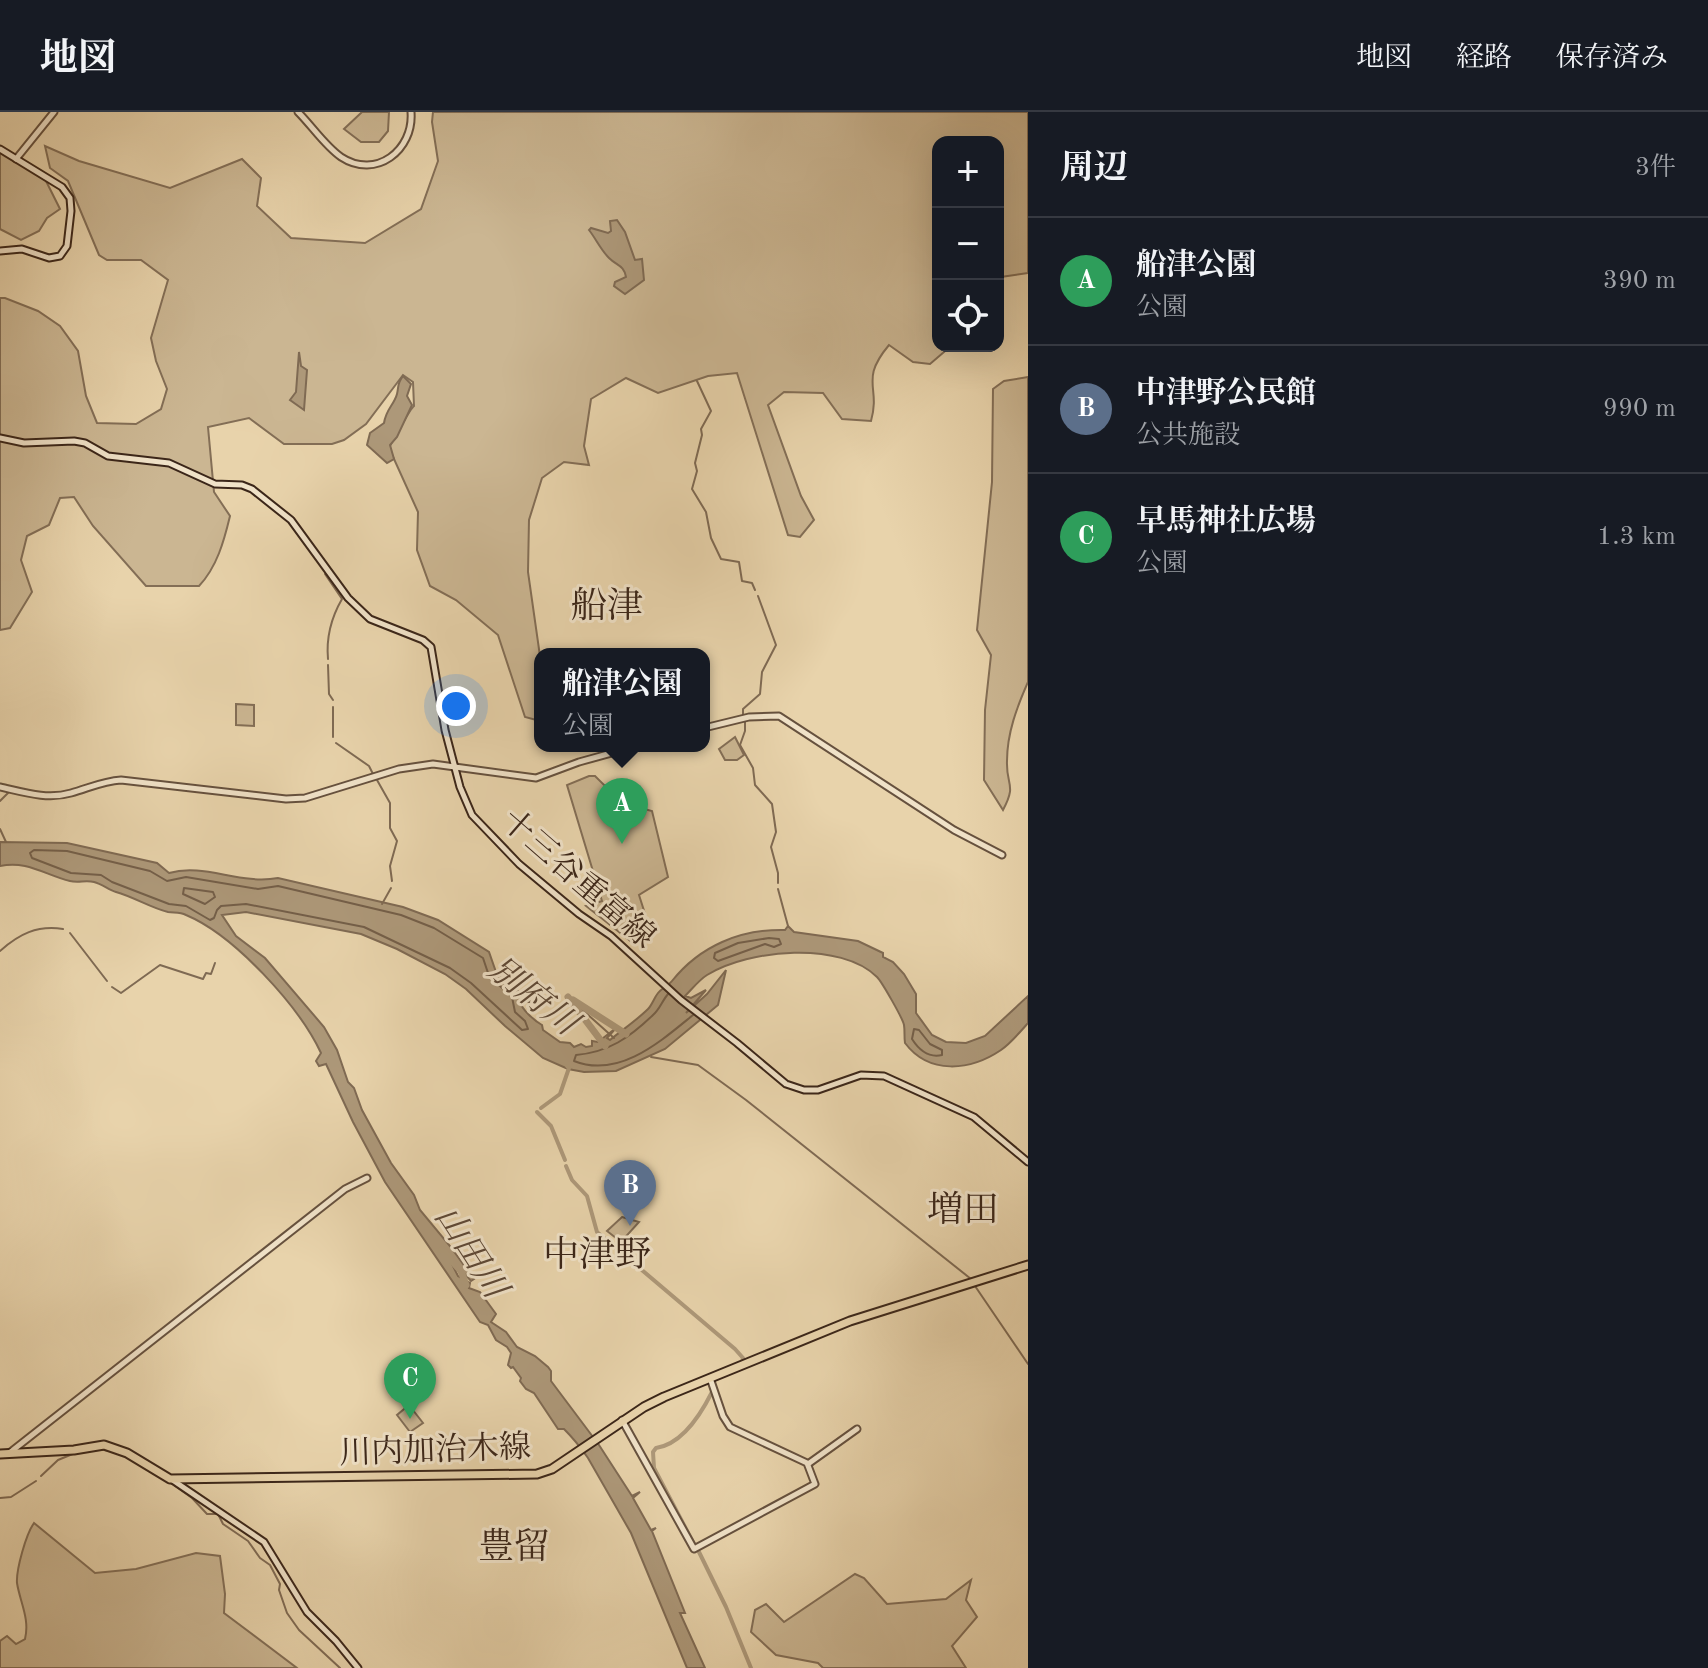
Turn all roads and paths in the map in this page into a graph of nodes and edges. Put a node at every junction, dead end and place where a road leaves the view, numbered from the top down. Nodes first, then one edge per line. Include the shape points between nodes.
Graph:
1 (54, 112) edge
2 (298, 112) edge
3 (411, 112) edge
4 (0, 149) edge
5 (16, 159) junction
6 (0, 251) edge
7 (0, 438) edge
8 (710, 727) edge
9 (615, 752) edge
10 (452, 767) junction
11 (0, 787) edge
12 (1002, 855) dead end
13 (1028, 1162) edge
14 (367, 1178) dead end
15 (1028, 1265) edge
16 (710, 1378) junction
17 (622, 1420) junction
18 (857, 1429) dead end
19 (4, 1454) edge
20 (808, 1464) junction
21 (170, 1479) junction
22 (358, 1668) edge

1 - 5 street
2 - 3 street via 344,158 370,165 401,150 410,133
4 - 5 street
5 - 6 street via 66,191 71,211 67,246 53,258 22,249
7 - 10 street, 十三谷重富線 via 24,443 74,441 108,456 169,463 215,484 252,489 291,520 348,598 370,619 431,647
8 - 12 street via 779,716 954,830
9 - 10 street via 536,778
10 - 11 street via 411,766 305,798 121,780 60,795
10 - 13 street, 十三谷重富線 via 472,815 507,854 775,1077 792,1088 818,1090 861,1075 884,1076 974,1117
14 - 19 street via 345,1189
15 - 16 main road, 川内加治木線 via 850,1321
16 - 17 main road, 川内加治木線
16 - 20 street via 730,1427
17 - 20 street via 694,1549 815,1484
17 - 21 main road, 川内加治木線 via 552,1469 524,1476
18 - 20 street
19 - 21 main road via 104,1445
21 - 22 street via 264,1542 303,1607

